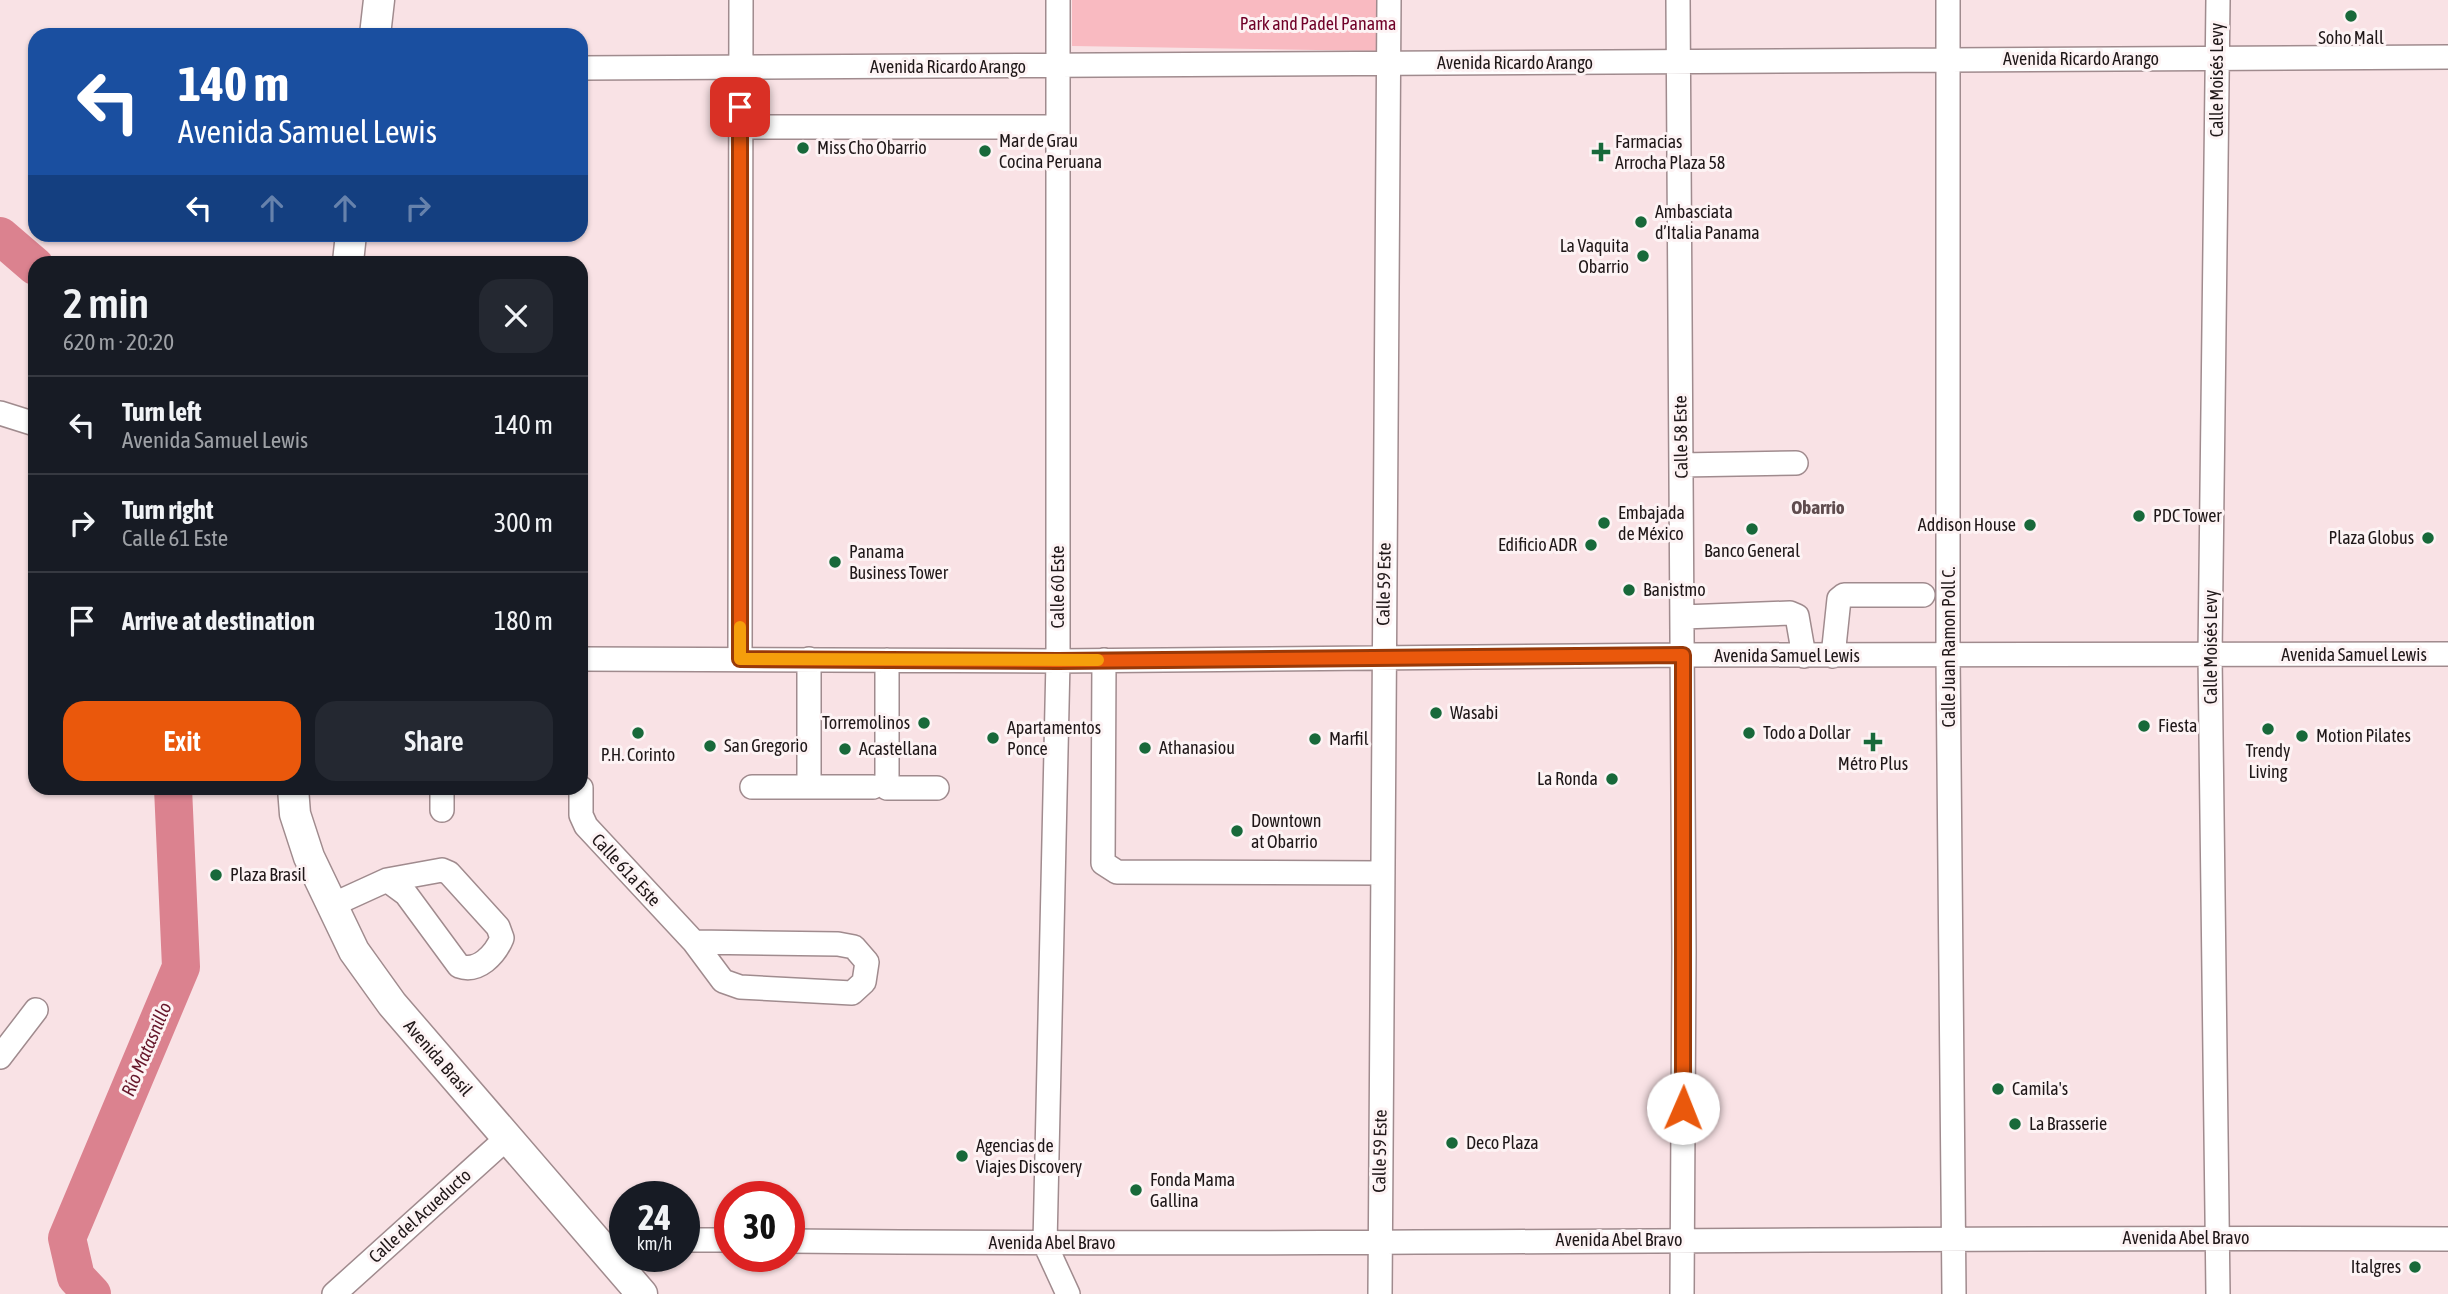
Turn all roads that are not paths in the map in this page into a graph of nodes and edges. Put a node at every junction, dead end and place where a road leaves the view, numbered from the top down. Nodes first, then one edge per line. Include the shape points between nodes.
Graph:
1 (379, 0) edge
2 (741, 0) edge
3 (1058, 0) edge
4 (1389, 0) edge
5 (1678, 0) edge
6 (1948, 0) edge
7 (2218, 0) edge
8 (376, 28) edge
9 (2448, 57) edge
10 (2218, 58) junction
11 (1949, 60) junction
12 (1678, 62) junction
13 (1389, 64) junction
14 (1058, 66) junction
15 (588, 68) edge
16 (740, 68) junction
17 (740, 127) junction
18 (1058, 127) junction
19 (0, 413) edge
20 (28, 422) edge
21 (1796, 463) dead end
22 (1681, 465) junction
23 (1923, 596) dead end
24 (1683, 617) junction
25 (2448, 654) edge
26 (1683, 655) junction
27 (2210, 655) junction
28 (1804, 656) junction
29 (1833, 656) junction
30 (1948, 656) junction
31 (588, 659) edge
32 (740, 659) junction
33 (810, 659) junction
34 (1383, 659) junction
35 (887, 660) junction
36 (1104, 660) junction
37 (1058, 661) junction
38 (752, 787) dead end
39 (809, 787) junction
40 (873, 787) dead end
41 (937, 789) dead end
42 (294, 795) edge
43 (581, 795) edge
44 (1383, 873) junction
45 (387, 880) junction
46 (330, 906) junction
47 (694, 942) junction
48 (36, 1010) dead end
49 (0, 1057) edge
50 (507, 1138) junction
51 (2217, 1238) junction
52 (1681, 1239) junction
53 (2448, 1239) edge
54 (1954, 1240) junction
55 (805, 1241) edge
56 (1380, 1241) junction
57 (1045, 1244) junction
58 (609, 1248) edge
59 (628, 1272) edge
60 (334, 1294) edge
61 (642, 1294) edge
62 (1068, 1294) edge
63 (1380, 1294) edge
64 (1682, 1294) edge
65 (1954, 1294) edge
66 (2218, 1294) edge

1 - 8 main road
2 - 16 street
3 - 14 street, Calle 60 Este
4 - 13 street, Calle 59 Este
5 - 12 street, Calle 58 Este
6 - 11 street, Calle Juan Ramon Poll C.
7 - 10 street, Calle Moisés Levy
9 - 10 street, Avenida Ricardo Arango
10 - 11 street, Avenida Ricardo Arango
10 - 27 street, Calle Moisés Levy
11 - 12 street, Avenida Ricardo Arango
11 - 30 street, Calle Juan Ramon Poll C.
12 - 13 street, Avenida Ricardo Arango
12 - 22 street, Calle 58 Este
13 - 14 street, Avenida Ricardo Arango
13 - 34 street, Calle 59 Este
14 - 16 street, Avenida Ricardo Arango
14 - 18 street, Calle 60 Este
15 - 16 street, Avenida Ricardo Arango
16 - 17 street
17 - 18 street
17 - 32 street
18 - 37 street, Calle 60 Este
19 - 20 street
21 - 22 street
22 - 24 street, Calle 58 Este
23 - 29 street via 1843,595
24 - 26 street, Calle 58 Este
24 - 28 street via 1790,613 1797,616
25 - 27 street, Avenida Samuel Lewis
26 - 28 street, Avenida Samuel Lewis
26 - 34 street, Avenida Samuel Lewis
26 - 52 street, Calle 58 Este
27 - 30 street, Avenida Samuel Lewis
27 - 51 street, Calle Moisés Levy
28 - 29 street, Avenida Samuel Lewis
29 - 30 street, Avenida Samuel Lewis
30 - 54 street, Calle Juan Ramon Poll C.
31 - 32 street, Avenida Samuel Lewis
32 - 33 street, Avenida Samuel Lewis
33 - 35 street, Avenida Samuel Lewis
33 - 39 street
34 - 36 street, Avenida Samuel Lewis
34 - 44 street, Calle 59 Este
35 - 37 street, Avenida Samuel Lewis
35 - 41 street via 887,788
36 - 37 street, Avenida Samuel Lewis
36 - 44 street via 1103,863 1107,869
37 - 57 street, Calle 60 Este
38 - 39 street
39 - 40 street
42 - 46 main road, Avenida Brasil via 295,814
43 - 47 street, Calle 61a Este via 586,826
44 - 56 street, Calle 59 Este
45 - 45 street via 406,894 459,966 477,967 498,947 502,938 498,927 449,873 442,870
45 - 46 street
46 - 50 main road, Avenida Brasil via 354,951 392,1004
47 - 47 street, Calle 61a Este via 723,981 740,987 852,993 864,982 867,962 854,947
48 - 49 street
50 - 58 main road, Avenida Brasil
50 - 60 street, Calle del Acueducto
51 - 53 street, Avenida Abel Bravo
51 - 54 street, Avenida Abel Bravo
51 - 66 street, Calle Moisés Levy
52 - 54 street, Avenida Abel Bravo
52 - 56 street, Avenida Abel Bravo
52 - 64 street, Calle 58 Este
54 - 65 street, Calle Juan Ramon Poll C.
55 - 57 street, Avenida Abel Bravo
56 - 57 street, Avenida Abel Bravo
56 - 63 street, Calle 59 Este
57 - 62 street, Calle 60 Este
59 - 61 main road, Avenida Brasil

